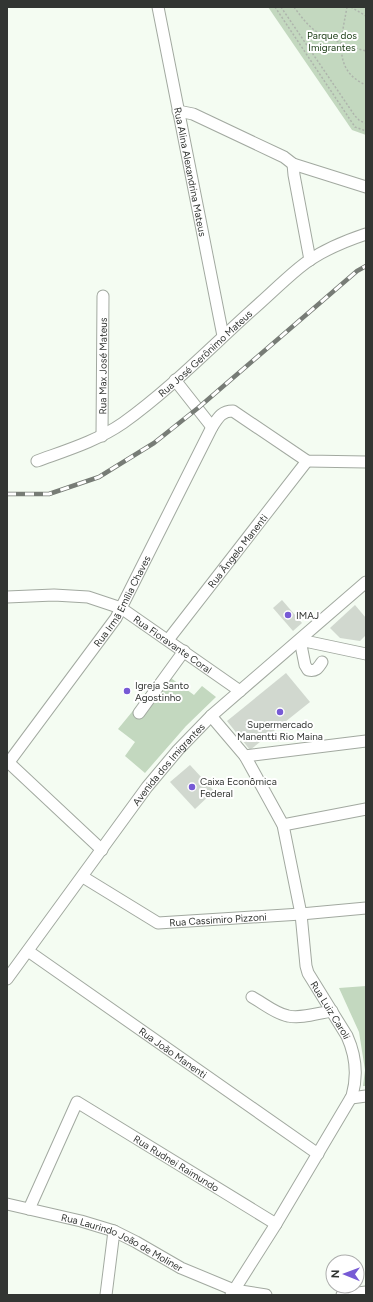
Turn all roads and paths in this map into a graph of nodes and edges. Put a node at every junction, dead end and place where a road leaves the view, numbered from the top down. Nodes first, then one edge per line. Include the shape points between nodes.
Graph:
1 (158, 7) edge
2 (275, 7) edge
3 (282, 7) edge
4 (294, 7) edge
5 (347, 7) edge
6 (351, 7) edge
7 (366, 16) edge
8 (340, 43) junction
9 (366, 51) edge
10 (366, 85) edge
11 (178, 111) junction
12 (366, 123) edge
13 (366, 131) edge
14 (293, 164) junction
15 (366, 187) edge
16 (366, 234) edge
17 (310, 260) junction
18 (103, 296) dead end
19 (223, 336) junction
20 (175, 380) junction
21 (212, 427) junction
22 (102, 436) junction
23 (37, 461) dead end
24 (307, 461) junction
25 (366, 462) edge
26 (366, 582) edge
27 (7, 597) edge
28 (121, 608) junction
29 (168, 640) junction
30 (300, 640) junction
31 (184, 651) junction
32 (366, 654) edge
33 (322, 662) dead end
34 (240, 691) junction
35 (139, 713) dead end
36 (211, 716) junction
37 (366, 741) edge
38 (245, 756) junction
39 (8, 761) edge
40 (366, 809) edge
41 (282, 825) junction
42 (102, 850) junction
43 (83, 877) junction
44 (366, 908) edge
45 (301, 914) junction
46 (28, 951) junction
47 (7, 979) edge
48 (252, 997) dead end
49 (332, 1011) junction
50 (366, 1096) edge
51 (351, 1098) junction
52 (318, 1154) junction
53 (7, 1204) edge
54 (29, 1209) junction
55 (276, 1224) junction
56 (114, 1231) junction
57 (233, 1293) edge
58 (106, 1295) edge
59 (266, 1295) edge

1 - 11 street, Rua Alina Alexandrina Mateus
2 - 13 path via 355,127
3 - 12 path via 354,116
4 - 8 path via 317,33
5 - 8 path
6 - 7 path
8 - 9 path
8 - 10 path via 345,67 354,78
11 - 14 street via 193,114 284,157
11 - 19 street, Rua Alina Alexandrina Mateus
14 - 15 street
14 - 17 street
16 - 17 street, Rua José Gerônimo Mateus
17 - 19 street, Rua José Gerônimo Mateus
18 - 22 street, Rua Max José Mateus
19 - 20 street, Rua José Gerônimo Mateus
20 - 21 street
20 - 22 street, Rua José Gerônimo Mateus via 140,410
21 - 24 street, Rua Irmã Emília Chaves via 226,411 233,411
21 - 28 street, Rua Irmã Emília Chaves
22 - 23 street, Rua José Gerônimo Mateus
24 - 25 street
24 - 29 street, Rua Ângelo Manenti
26 - 30 street, Avenida dos Imigrantes
27 - 28 street, Rua Fioravante Coral via 54,594 88,597
28 - 29 street, Rua Fioravante Coral
28 - 39 street, Rua Irmã Emília Chaves
29 - 31 street, Rua Fioravante Coral
30 - 32 street
30 - 33 street via 308,670 316,670
30 - 34 street, Avenida dos Imigrantes
31 - 34 street, Rua Fioravante Coral
31 - 35 street
34 - 36 street, Avenida dos Imigrantes
36 - 38 street, Rua Luiz Caroli
36 - 42 street, Avenida dos Imigrantes via 163,768
37 - 38 street
38 - 41 street, Rua Luiz Caroli
39 - 42 street
40 - 41 street
41 - 45 street, Rua Luiz Caroli
42 - 43 street, Avenida dos Imigrantes
43 - 45 street, Rua Cassimiro Pizzoni via 158,923
43 - 46 street, Avenida dos Imigrantes
44 - 45 street, Rua Cassimiro Pizzoni
45 - 49 street, Rua Luiz Caroli via 308,973
46 - 47 street, Avenida dos Imigrantes
46 - 52 street, Rua João Manenti
48 - 49 street via 288,1016
49 - 51 street, Rua Luiz Caroli via 348,1036 354,1056 356,1078
50 - 51 street
51 - 52 street, Rua Luiz Caroli
52 - 55 street, Rua Luiz Caroli
53 - 54 street, Rua Laurindo João de Moliner
54 - 55 street, Rua Rudnei Raimundo via 77,1102
54 - 56 street, Rua Laurindo João de Moliner
55 - 57 street, Rua Luiz Caroli
56 - 57 street, Rua Laurindo João de Moliner
56 - 58 street
57 - 59 street, Rua Laurindo João de Moliner

